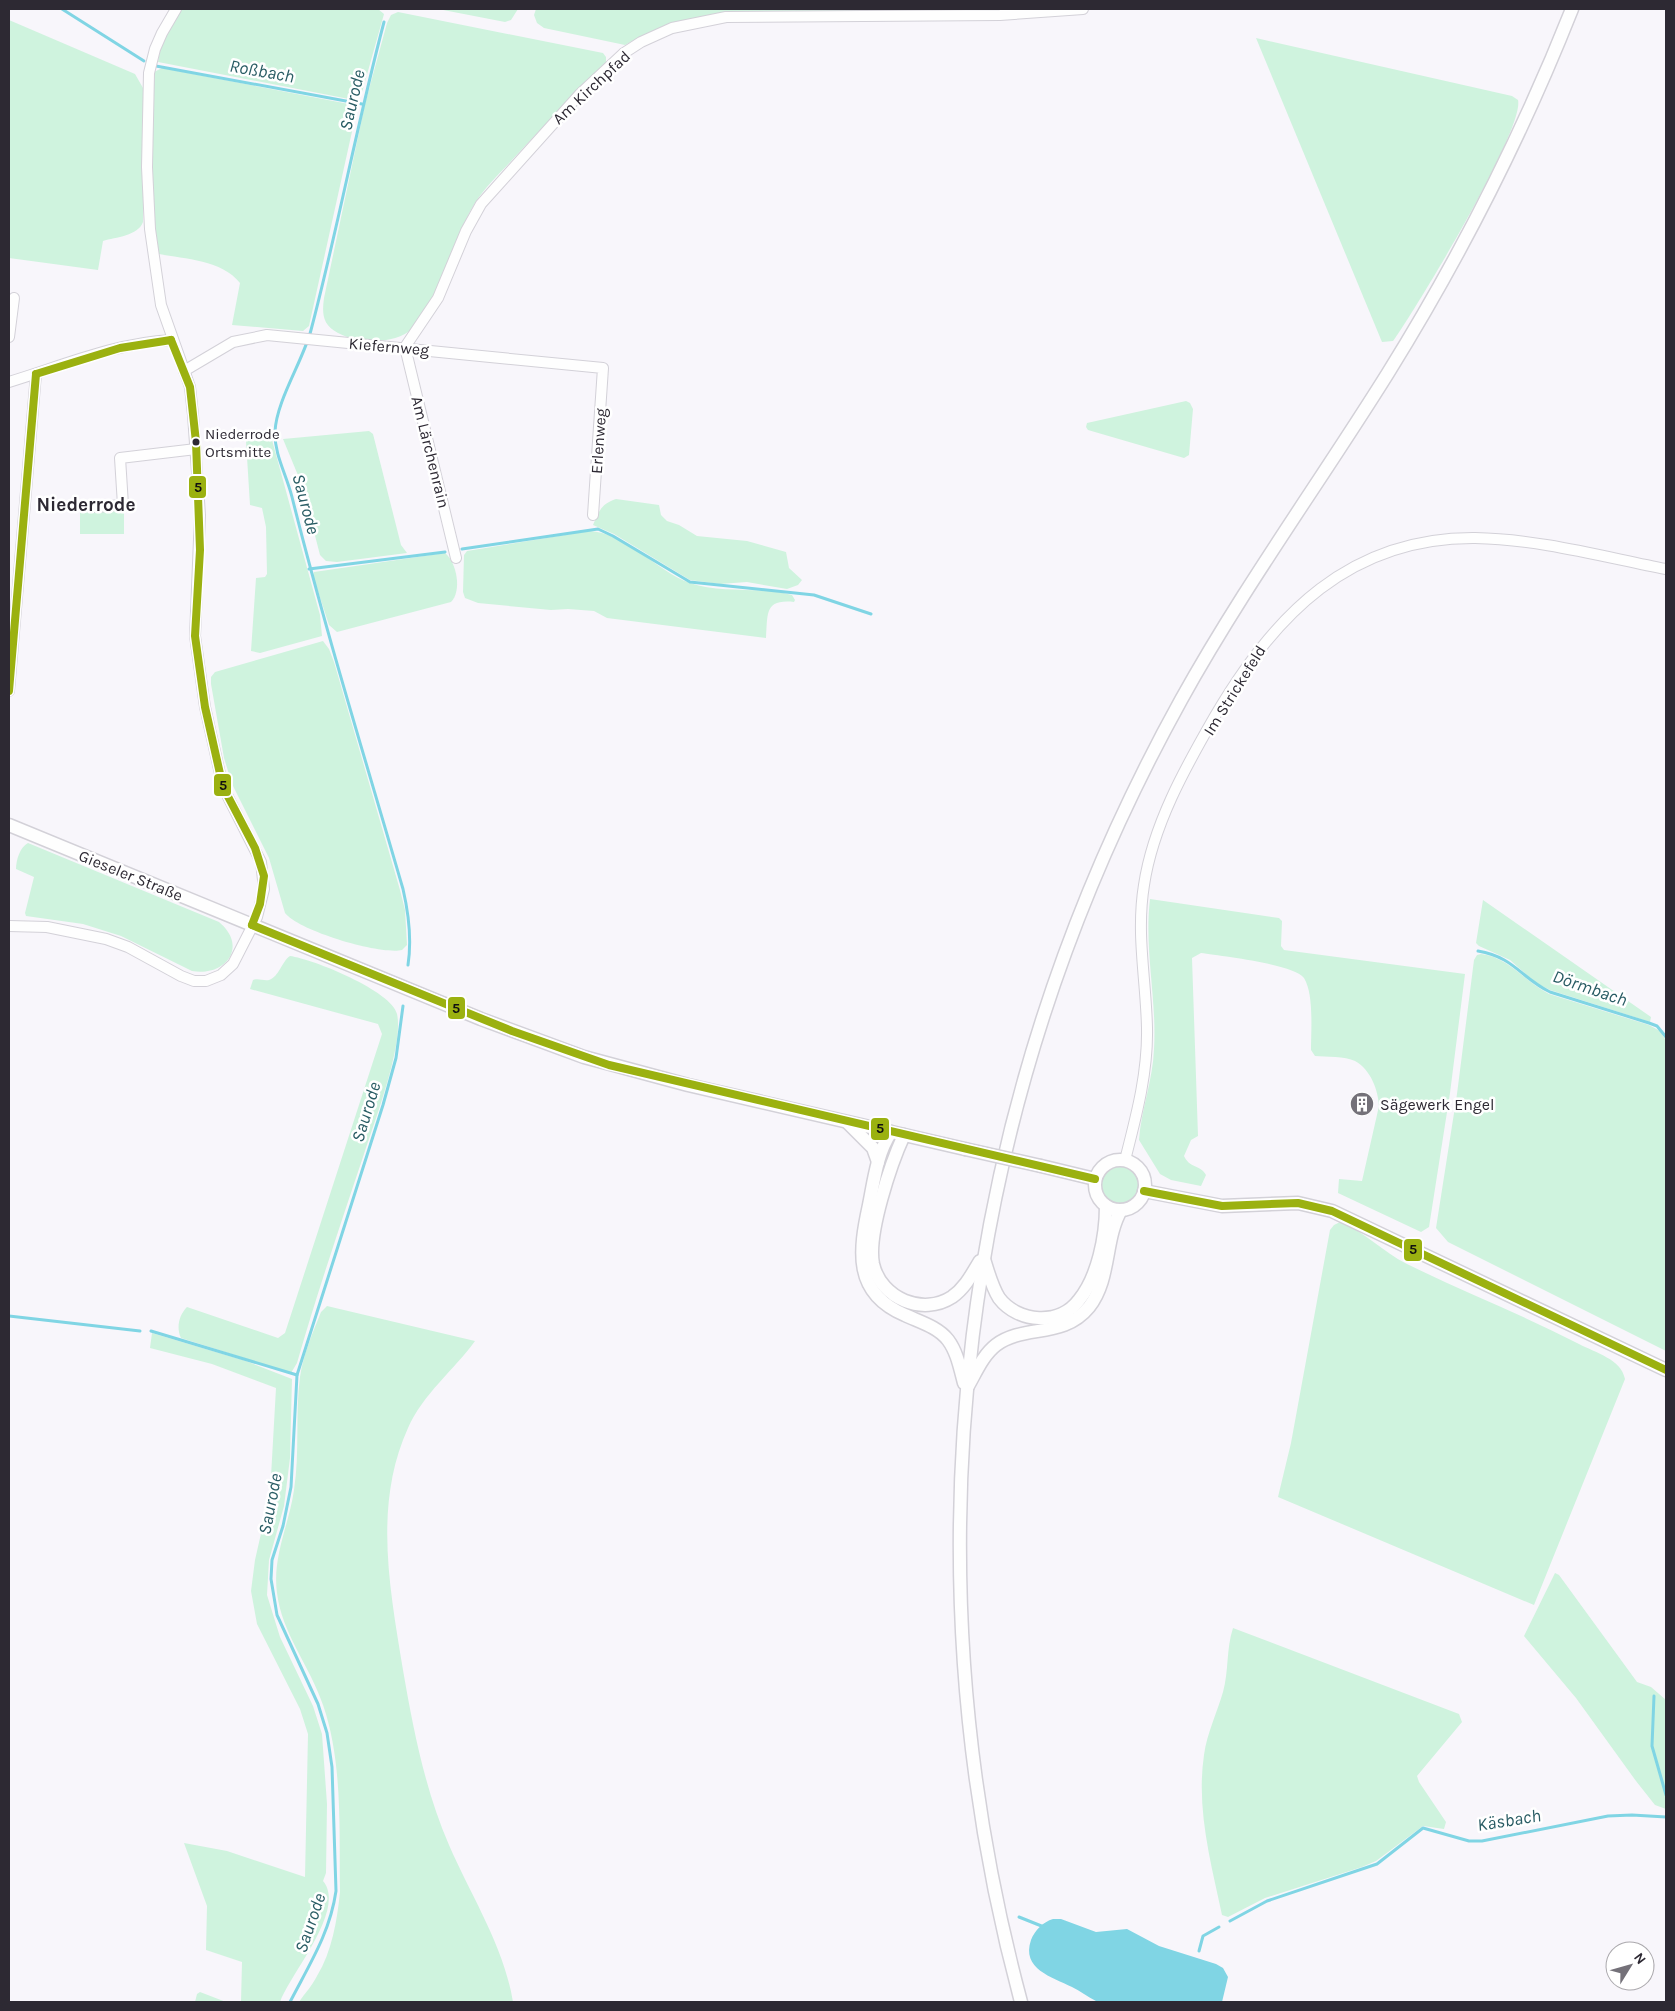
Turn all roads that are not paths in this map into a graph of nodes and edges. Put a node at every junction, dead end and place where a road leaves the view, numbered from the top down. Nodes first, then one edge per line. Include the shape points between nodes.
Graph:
1 (176, 9) edge
2 (1083, 9) edge
3 (1572, 9) edge
4 (14, 298) dead end
5 (9, 337) edge
6 (172, 340) junction
7 (405, 347) junction
8 (603, 368) joint
9 (184, 371) junction
10 (36, 374) junction
11 (9, 382) edge
12 (196, 449) junction
13 (95, 506) dead end
14 (593, 515) dead end
15 (456, 558) dead end
16 (1666, 569) edge
17 (9, 691) edge
18 (9, 825) edge
19 (252, 925) junction
20 (9, 926) edge
21 (846, 1122) junction
22 (897, 1133) junction
23 (1125, 1160) junction
24 (878, 1163) junction
25 (1095, 1179) junction
26 (1144, 1191) junction
27 (1106, 1206) junction
28 (1121, 1210) junction
29 (983, 1257) junction
30 (1666, 1370) edge
31 (966, 1390) junction
32 (1021, 2002) edge

1 - 6 street via 155,49 149,73 148,203 161,305
2 - 7 street, Am Kirchpfad via 1000,15 726,17 690,23 656,34 624,52 597,77 490,191 472,218 438,298
3 - 29 main road via 1507,158 1447,273 1391,369 1188,688 1148,761 1108,847 1054,983 1006,1145
4 - 5 street
6 - 9 street
6 - 10 street via 104,352
7 - 8 street, Kiefernweg
7 - 9 street, Kiefernweg via 267,335 245,338 222,347
7 - 15 street, Am Lärchenrain
8 - 14 street, Erlenweg
9 - 12 street via 190,387
10 - 11 street
10 - 17 street
12 - 13 street via 120,458 123,505
12 - 19 street via 200,550 195,636 219,776 227,798 255,848 264,876 260,904
16 - 23 street, Im Strickefeld via 1521,542 1475,538 1439,541 1397,550 1354,568 1308,598 1279,625 1250,662 1210,725 1173,797 1151,854 1140,922 1147,1051
18 - 19 main road, Gieseler Straße
19 - 20 street via 233,964 221,975 206,981 181,976 128,947 106,939 57,929
19 - 21 main road, Gieseler Straße via 481,1019 584,1057
21 - 22 main road, Gieseler Straße
21 - 24 main road via 872,1148
22 - 24 main road via 881,1150
22 - 25 main road, Gieseler Straße, bridge
22 - 29 main road via 874,1241 873,1265 878,1276 892,1294 904,1301 932,1304 959,1291
23 - 25 main road via 1110,1161
23 - 26 main road via 1139,1168 1145,1183
24 - 31 main road via 861,1248 863,1270 880,1299 891,1308 932,1327 947,1339 954,1350
25 - 27 main road via 1096,1194
26 - 28 main road via 1136,1204
26 - 30 main road via 1222,1206 1298,1203 1332,1211
27 - 28 main road
27 - 29 main road via 1105,1228 1091,1279 1078,1302 1058,1316 1045,1319 1029,1317 1008,1307 994,1287
28 - 31 main road via 1114,1225 1104,1276 1089,1307 1063,1326 1014,1337 997,1345 984,1359
29 - 31 main road
31 - 32 main road via 959,1556 967,1711 985,1844

